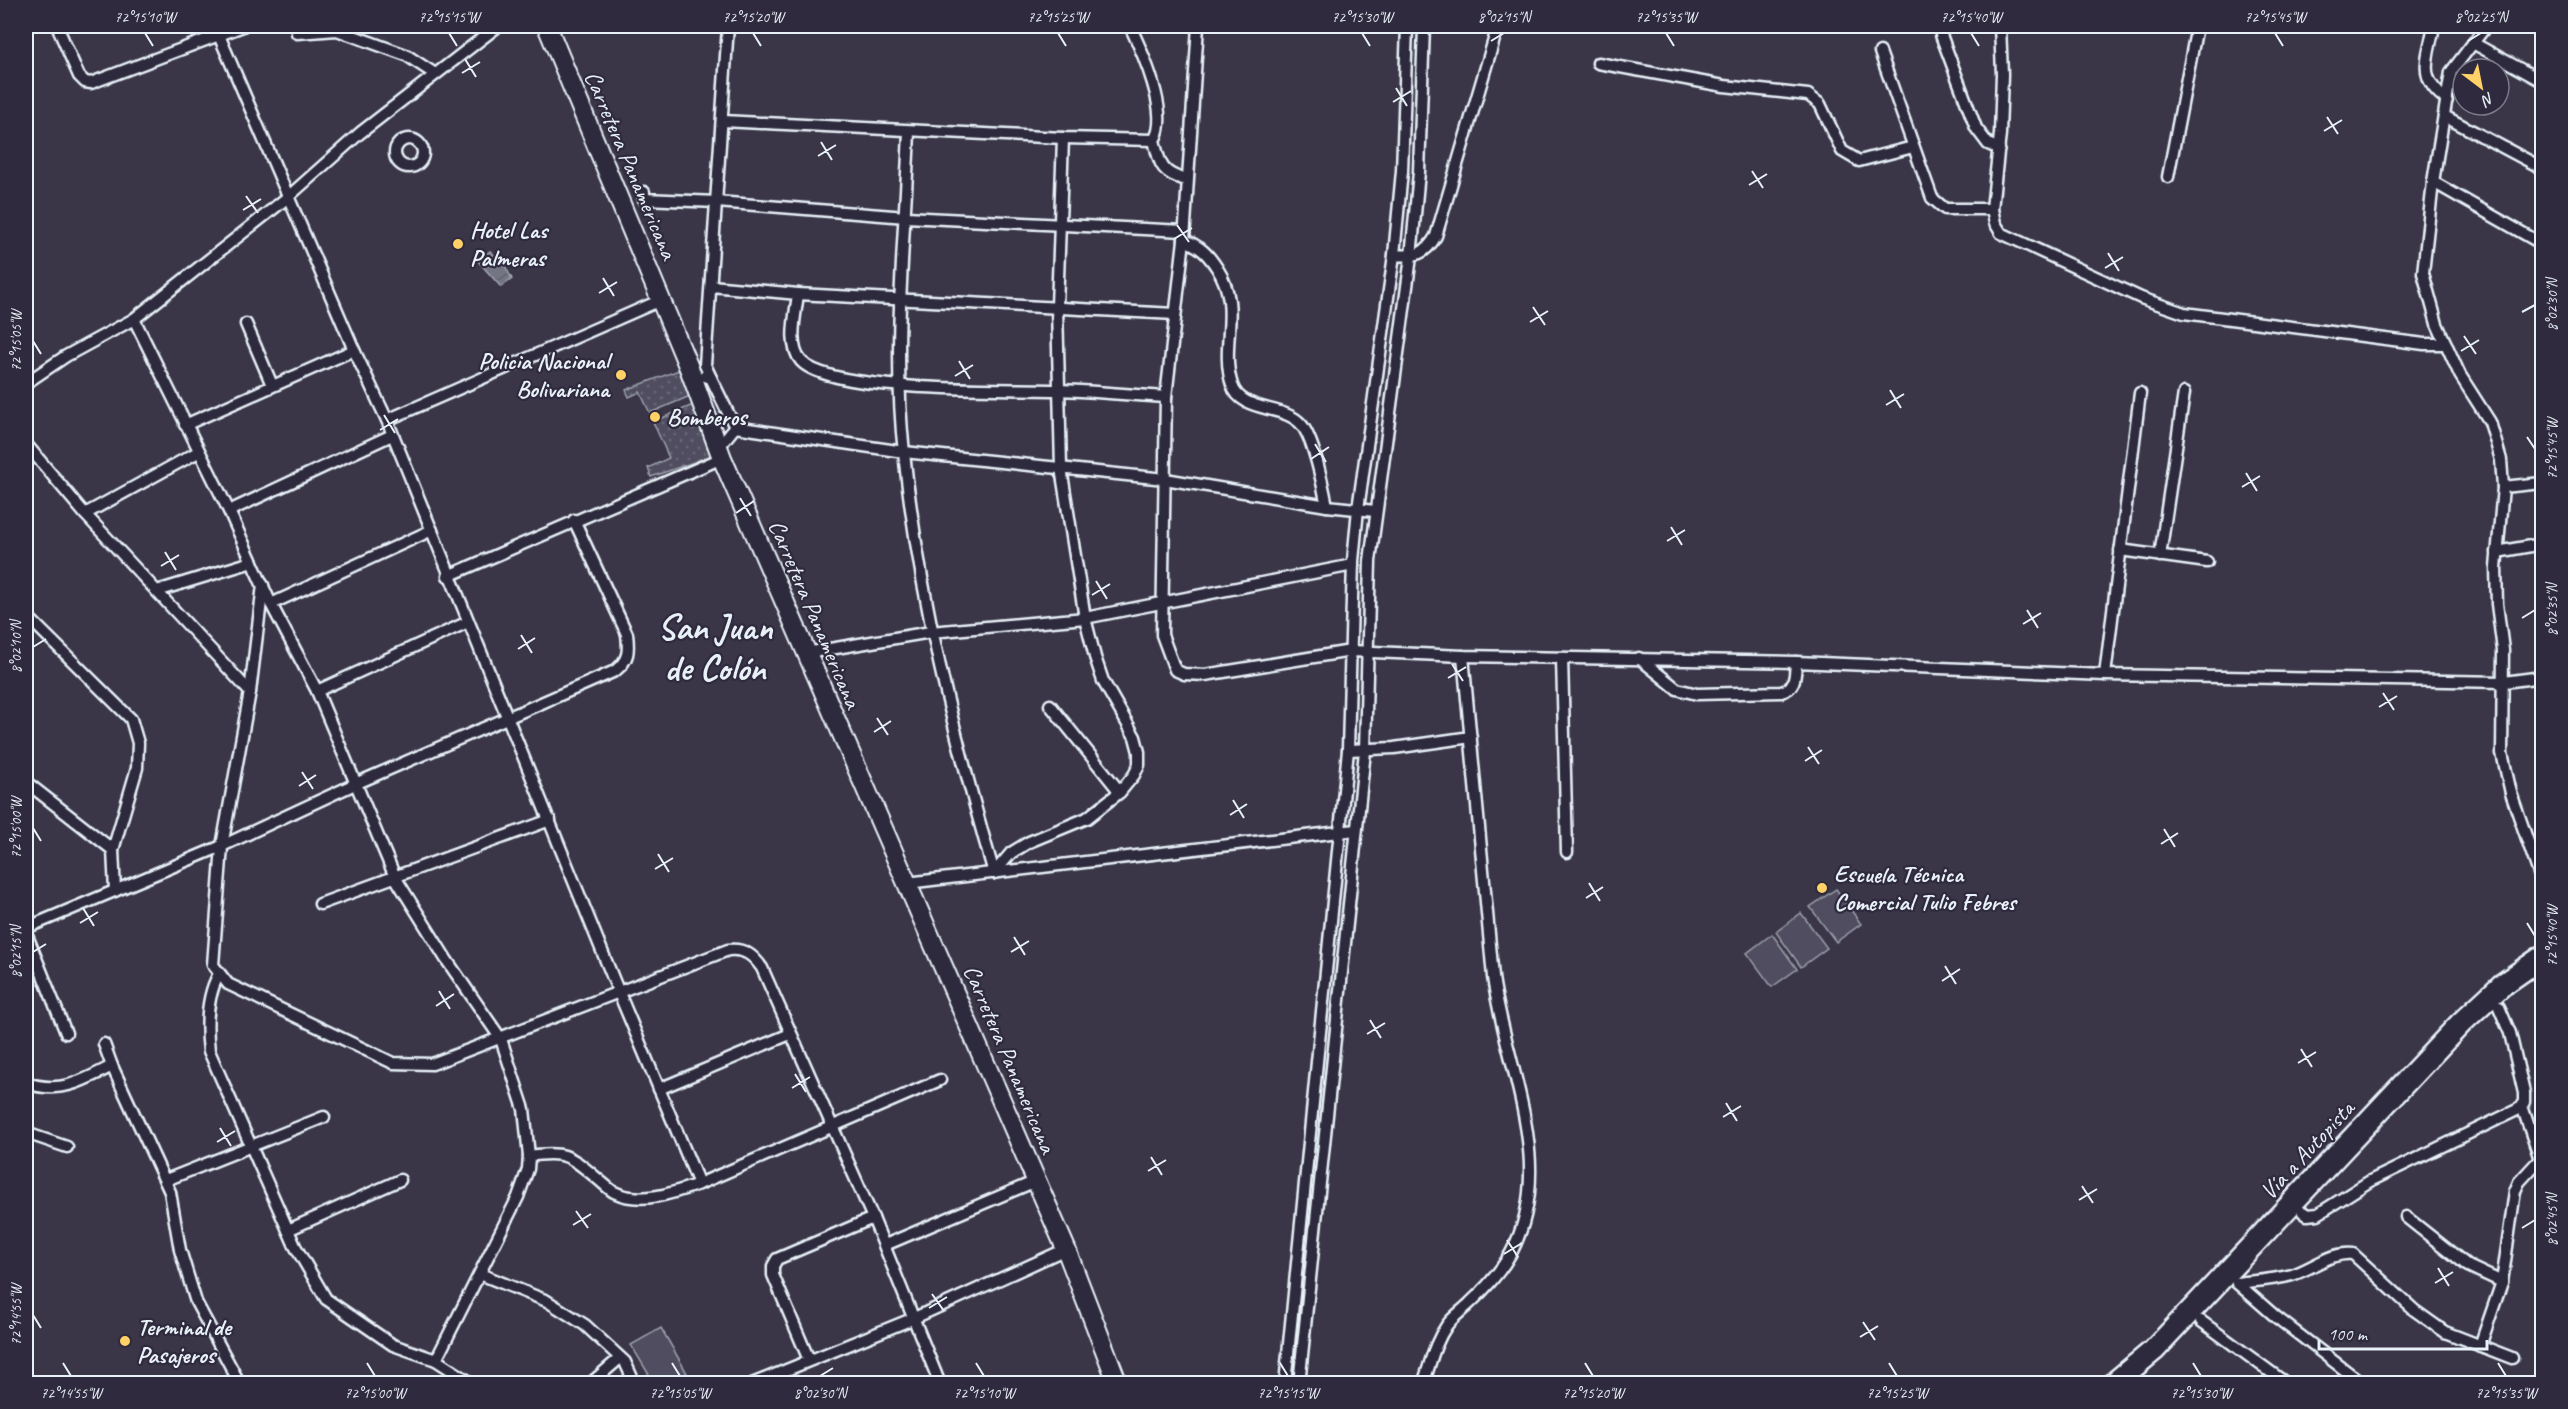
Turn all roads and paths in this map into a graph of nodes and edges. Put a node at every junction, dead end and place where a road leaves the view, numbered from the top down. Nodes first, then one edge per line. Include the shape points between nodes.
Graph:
1 (57, 26) edge
2 (243, 26) edge
3 (498, 26) edge
4 (547, 26) edge
5 (728, 26) edge
6 (1130, 26) edge
7 (1198, 26) edge
8 (1407, 26) edge
9 (1425, 26) edge
10 (1498, 26) edge
11 (2000, 26) edge
12 (2197, 26) edge
13 (2434, 26) edge
14 (2486, 26) edge
15 (217, 30) edge
16 (297, 33) dead end
17 (1941, 35) dead end
18 (2473, 44) junction
19 (1880, 52) dead end
20 (1598, 63) dead end
21 (435, 74) junction
22 (2542, 81) edge
23 (2447, 100) junction
24 (2444, 116) junction
25 (723, 122) junction
26 (909, 131) junction
27 (1063, 138) junction
28 (1154, 140) junction
29 (1913, 147) junction
30 (1998, 148) junction
31 (2542, 168) edge
32 (2168, 177) dead end
33 (1186, 180) junction
34 (2433, 182) junction
35 (644, 192) dead end
36 (288, 197) junction
37 (717, 202) junction
38 (1992, 209) junction
39 (906, 217) junction
40 (1061, 225) junction
41 (1184, 235) junction
42 (2542, 244) edge
43 (1394, 255) junction
44 (1411, 257) junction
45 (711, 286) junction
46 (798, 294) junction
47 (900, 299) junction
48 (661, 300) junction
49 (1057, 308) junction
50 (1175, 314) junction
51 (134, 318) junction
52 (246, 324) dead end
53 (2446, 344) junction
54 (354, 350) junction
55 (689, 368) junction
56 (711, 378) junction
57 (26, 383) edge
58 (272, 385) junction
59 (901, 386) junction
60 (1059, 390) junction
61 (2140, 393) dead end
62 (2184, 393) dead end
63 (1167, 397) junction
64 (387, 420) junction
65 (185, 425) junction
66 (735, 427) junction
67 (392, 435) junction
68 (26, 444) edge
69 (719, 451) junction
70 (198, 452) junction
71 (904, 452) junction
72 (1061, 468) junction
73 (1166, 479) junction
74 (2542, 483) edge
75 (2503, 487) junction
76 (1327, 506) junction
77 (1358, 509) junction
78 (229, 511) junction
79 (1375, 511) junction
80 (85, 513) junction
81 (574, 520) junction
82 (432, 530) junction
83 (2542, 544) edge
84 (2120, 550) junction
85 (2497, 552) junction
86 (2160, 556) junction
87 (252, 562) junction
88 (2206, 562) dead end
89 (1353, 565) junction
90 (448, 576) junction
91 (263, 585) junction
92 (157, 591) junction
93 (271, 604) junction
94 (1162, 604) junction
95 (26, 615) edge
96 (1085, 618) junction
97 (468, 622) junction
98 (931, 632) junction
99 (1351, 651) junction
100 (1369, 651) junction
101 (806, 653) junction
102 (1463, 656) junction
103 (1562, 658) junction
104 (1639, 658) junction
105 (1796, 662) junction
106 (2105, 675) junction
107 (2542, 677) edge
108 (2504, 682) junction
109 (317, 691) junction
110 (250, 692) junction
111 (1050, 705) dead end
112 (509, 718) junction
113 (1471, 737) junction
114 (1348, 750) junction
115 (1365, 751) junction
116 (26, 782) edge
117 (355, 784) junction
118 (1120, 792) junction
119 (550, 820) junction
120 (1339, 831) junction
121 (1356, 831) junction
122 (222, 846) junction
123 (113, 849) junction
124 (1567, 852) dead end
125 (994, 873) junction
126 (395, 877) junction
127 (2542, 882) edge
128 (907, 883) junction
129 (115, 891) junction
130 (320, 904) dead end
131 (26, 928) edge
132 (26, 933) edge
133 (2542, 957) edge
134 (219, 974) junction
135 (2542, 975) edge
136 (619, 993) junction
137 (2499, 1007) junction
138 (66, 1033) dead end
139 (790, 1034) junction
140 (501, 1039) junction
141 (104, 1044) dead end
142 (112, 1066) junction
143 (940, 1080) dead end
144 (26, 1083) edge
145 (659, 1089) junction
146 (2522, 1106) junction
147 (324, 1117) dead end
148 (833, 1126) junction
149 (26, 1133) edge
150 (252, 1145) junction
151 (67, 1147) dead end
152 (529, 1156) junction
153 (2541, 1158) edge
154 (166, 1180) junction
155 (400, 1180) dead end
156 (1036, 1181) junction
157 (699, 1184) junction
158 (2303, 1212) junction
159 (2406, 1217) dead end
160 (873, 1218) junction
161 (288, 1230) junction
162 (885, 1245) junction
163 (1066, 1249) junction
164 (480, 1274) junction
165 (2502, 1282) junction
166 (2237, 1283) junction
167 (912, 1319) junction
168 (2201, 1321) junction
169 (2480, 1346) junction
170 (620, 1358) junction
171 (2512, 1358) dead end
172 (436, 1360) junction
173 (809, 1360) junction
174 (240, 1383) edge
175 (473, 1383) edge
176 (590, 1383) edge
177 (635, 1383) edge
178 (753, 1383) edge
179 (939, 1383) edge
180 (1118, 1383) edge
181 (1285, 1383) edge
182 (1299, 1383) edge
183 (1423, 1383) edge
184 (2113, 1383) edge
185 (2135, 1383) edge
186 (2287, 1383) edge
187 (2363, 1383) edge

1 - 15 street via 79,76 91,83
2 - 15 street
3 - 21 street
4 - 48 main road, Carretera Panamericana
5 - 25 street
6 - 28 street via 1153,85 1159,113
7 - 33 street
8 - 43 street via 1402,171
9 - 44 street
10 - 44 street via 1436,236 1422,255
11 - 30 street
12 - 32 street
13 - 23 street via 2427,74 2431,87
14 - 18 street
15 - 36 street
16 - 21 street via 337,30 406,55
17 - 30 street via 1976,128 1988,144
18 - 22 street
18 - 23 street via 2451,72
19 - 29 street
20 - 29 street via 1724,86 1808,95 1820,104 1842,151 1858,161
21 - 36 street
23 - 24 street
24 - 31 street
24 - 34 street
25 - 26 street
25 - 37 street
26 - 27 street
26 - 39 street
27 - 28 street
27 - 40 street
28 - 33 street via 1159,162 1169,176
29 - 38 street via 1929,193 1940,206
30 - 38 street
33 - 41 street
34 - 42 street
34 - 53 street via 2423,273
35 - 37 street via 644,199
36 - 51 street
36 - 54 street
37 - 39 street
37 - 45 street
38 - 53 street via 2001,233 2141,298 2184,313
39 - 40 street
39 - 47 street
40 - 41 street
40 - 49 street
41 - 50 street
41 - 76 street via 1207,252 1228,290 1231,310 1227,348 1233,388 1244,400 1286,412 1301,424 1322,479
43 - 44 street
43 - 77 street
44 - 79 street
45 - 46 street
45 - 56 street via 705,365
46 - 47 street
46 - 59 street via 793,340 799,359 811,369 843,378
47 - 49 street
47 - 59 street
48 - 55 main road, Carretera Panamericana
48 - 64 street
49 - 50 street
49 - 60 street
50 - 63 street
51 - 57 street
51 - 65 street
52 - 58 street
53 - 75 street via 2460,375 2490,422 2501,460
54 - 58 street
54 - 64 street
55 - 56 street
55 - 69 main road, Carretera Panamericana
56 - 66 street
58 - 65 street
59 - 60 street
59 - 71 street
60 - 63 street
60 - 72 street
61 - 84 street
62 - 86 street
63 - 73 street
64 - 67 street
65 - 70 street
66 - 69 street
66 - 71 street
67 - 78 street
67 - 82 street
68 - 80 street
69 - 81 street
69 - 101 main road, Carretera Panamericana
70 - 78 street
70 - 80 street
71 - 72 street
71 - 98 street
72 - 73 street
72 - 96 street
73 - 76 street
73 - 94 street
74 - 75 street
75 - 85 street
76 - 77 street
77 - 79 street
77 - 89 street
78 - 87 street
79 - 100 street
80 - 92 street
81 - 90 street
81 - 112 street via 627,634 629,653 615,671
82 - 90 street
82 - 93 street
83 - 85 street
84 - 86 street
84 - 106 street
85 - 108 street
86 - 88 street
87 - 91 street
87 - 92 street
89 - 94 street
89 - 99 street
90 - 97 street
91 - 93 street
91 - 110 street
92 - 110 street
93 - 109 street
94 - 96 street
94 - 99 street via 1162,634 1175,670 1184,674 1205,675
95 - 123 street via 130,719 138,742 138,768
96 - 98 street
96 - 118 street via 1103,681 1135,737 1139,752 1139,765
97 - 109 street
97 - 112 street
98 - 101 street
98 - 125 street via 957,744
99 - 100 street
99 - 114 street
100 - 102 street
100 - 115 street
101 - 128 main road, Carretera Panamericana
102 - 103 street
102 - 113 street
103 - 104 street
103 - 124 street
104 - 105 street
104 - 105 street via 1677,689 1697,694 1789,690 1794,684
105 - 106 street
106 - 108 street
107 - 108 street
108 - 127 street via 2502,753 2511,793
109 - 117 street
110 - 122 street
111 - 118 street
112 - 117 street
112 - 119 street
113 - 115 street
113 - 183 street via 1492,977 1497,1011 1519,1085 1531,1190 1511,1253 1484,1289 1449,1322 1435,1343
114 - 115 street
114 - 120 street
115 - 121 street
116 - 123 street
117 - 122 street
117 - 126 street
118 - 125 street via 1087,818 1011,853
119 - 126 street
119 - 136 street
120 - 121 street
120 - 125 street
120 - 181 street
121 - 182 street
122 - 129 street
122 - 134 street via 213,965
123 - 129 street
125 - 128 street
126 - 130 street
126 - 140 street
128 - 156 main road, Carretera Panamericana
129 - 131 street
132 - 138 street
133 - 184 highway, Vía a Autopista via 2502,985 2461,1023 2154,1350
134 - 140 street via 228,984 393,1063 432,1064
134 - 150 street via 213,985 207,1028 209,1051
135 - 137 highway, Vía a Autopista
136 - 139 street via 739,948 762,968
136 - 140 street
136 - 145 street
137 - 146 street via 2510,1033 2524,1093
137 - 158 highway, Vía a Autopista
139 - 145 street
139 - 148 street
140 - 152 street via 524,1109
141 - 142 street
142 - 144 street via 57,1088 43,1089
142 - 154 street
143 - 148 street
145 - 157 street
146 - 153 street
146 - 158 street via 2370,1181 2318,1214
147 - 150 street
148 - 157 street
148 - 160 street
149 - 151 street
150 - 154 street
150 - 161 street
152 - 157 street via 570,1156 614,1192 638,1197 666,1196
152 - 164 street via 518,1197
153 - 165 street via 2515,1191
154 - 174 street via 180,1250 196,1302
155 - 161 street
156 - 162 street
156 - 163 main road, Carretera Panamericana
158 - 166 highway, Vía a Autopista
159 - 165 street via 2468,1266
160 - 162 street
160 - 173 street via 777,1259 773,1266 773,1275
161 - 172 street via 326,1299 393,1345
162 - 167 street
163 - 167 street
163 - 180 main road, Carretera Panamericana
164 - 170 street via 547,1301 585,1325
164 - 172 street
165 - 169 street
166 - 168 highway, Vía a Autopista
166 - 169 street via 2286,1277 2333,1257 2353,1254 2414,1310 2445,1332
166 - 187 street
167 - 173 street
167 - 179 street
168 - 185 highway, Vía a Autopista via 2164,1360
168 - 186 street
169 - 171 street
170 - 176 street
170 - 177 street
172 - 175 street
173 - 178 street

